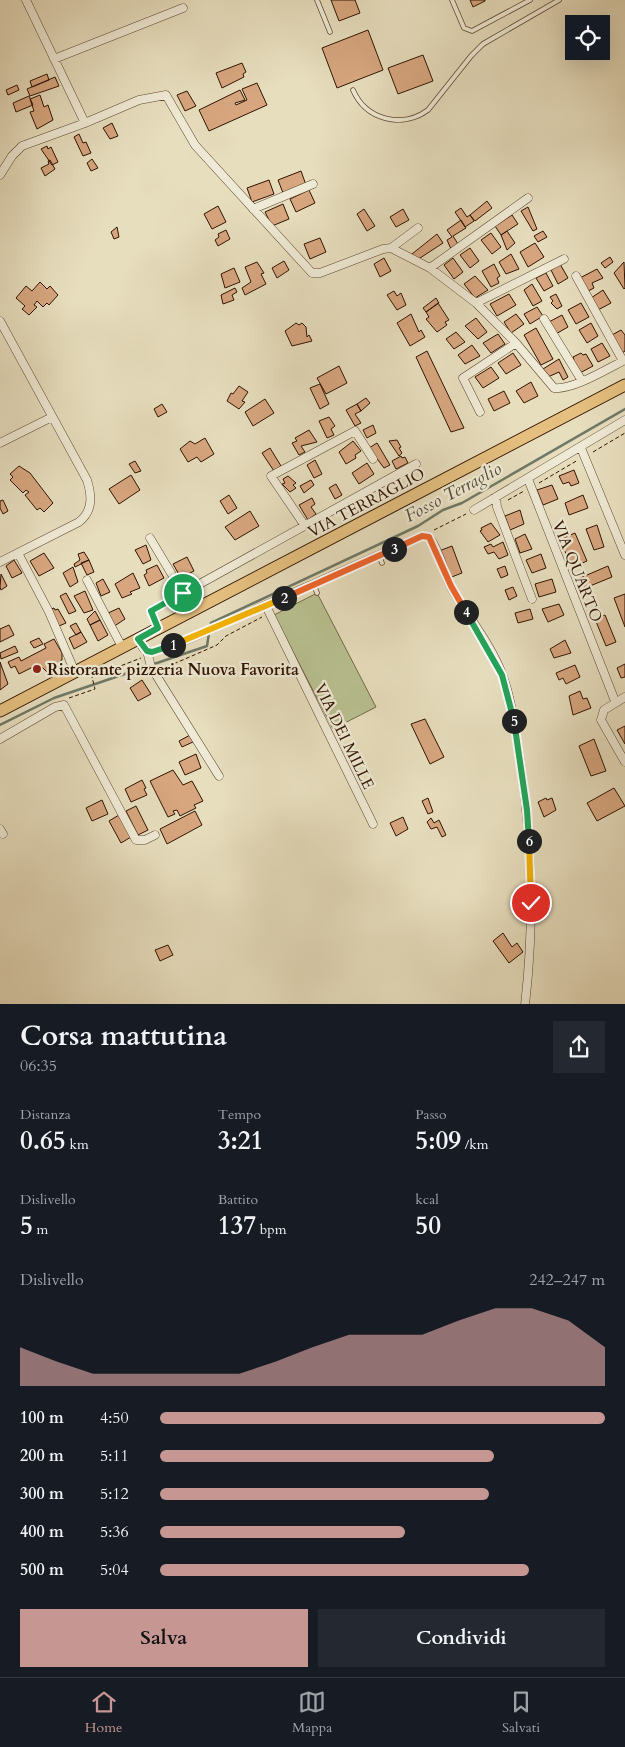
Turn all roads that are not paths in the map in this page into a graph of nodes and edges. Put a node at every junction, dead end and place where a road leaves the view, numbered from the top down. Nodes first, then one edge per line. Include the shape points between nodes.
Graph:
1 (26, 0) edge
2 (317, 0) edge
3 (452, 0) edge
4 (530, 0) edge
5 (559, 0) edge
6 (183, 8) dead end
7 (330, 32) dead end
8 (54, 59) junction
9 (353, 90) dead end
10 (84, 123) junction
11 (0, 175) edge
12 (313, 184) dead end
13 (528, 198) dead end
14 (254, 209) junction
15 (418, 228) dead end
16 (391, 248) junction
17 (564, 259) dead end
18 (430, 268) junction
19 (576, 276) dead end
20 (476, 302) junction
21 (544, 319) dead end
22 (0, 321) edge
23 (516, 343) junction
24 (624, 360) edge
25 (582, 381) junction
26 (625, 385) edge
27 (480, 412) dead end
28 (52, 417) junction
29 (625, 420) edge
30 (0, 442) edge
31 (581, 448) junction
32 (373, 459) dead end
33 (416, 464) dead end
34 (528, 479) junction
35 (496, 497) junction
36 (474, 510) road end
37 (306, 526) junction
38 (150, 538) dead end
39 (18, 553) junction
40 (625, 555) edge
41 (0, 562) edge
42 (87, 580) dead end
43 (314, 585) junction
44 (183, 593) junction
45 (318, 593) dead end
46 (532, 599) dead end
47 (268, 610) junction
48 (158, 628) junction
49 (138, 639) junction
50 (122, 647) junction
51 (149, 661) junction
52 (75, 672) junction
53 (625, 697) edge
54 (615, 702) junction
55 (0, 711) edge
56 (0, 739) edge
57 (625, 762) edge
58 (219, 776) dead end
59 (373, 824) dead end
60 (155, 835) dead end
61 (525, 1004) edge

1 - 8 street
2 - 7 lane
3 - 4 lane via 464,28 472,31
5 - 9 lane via 483,44 421,115 403,120 380,117 363,105
6 - 8 street
8 - 10 street
10 - 11 street via 22,146
10 - 14 street via 138,100 166,95 195,145
12 - 14 street
13 - 18 street
14 - 16 street via 312,273
15 - 16 street
16 - 18 street
17 - 20 street
18 - 20 street
19 - 24 street
20 - 23 street
21 - 25 street
22 - 28 street
23 - 25 street via 554,388 561,389
23 - 27 street via 463,378
24 - 25 street
26 - 48 main road, VIA TERRAGLIO
28 - 30 street
28 - 39 street via 87,480 89,512 79,522
29 - 31 street
31 - 34 street
31 - 40 street
32 - 37 street via 355,431 271,476
33 - 37 street
34 - 35 street
34 - 54 street, VIA QUARTO
35 - 36 street
35 - 46 street
37 - 44 street
38 - 44 street
39 - 41 street
39 - 52 street
42 - 50 street
43 - 45 lane
43 - 47 street
43 - 61 street via 380,560 427,536 451,586 496,660 514,720 527,810 530,961
44 - 48 street via 151,611
47 - 51 street via 152,652
47 - 59 street, VIA DEI MILLE
48 - 49 main road, VIA TERRAGLIO
49 - 50 main road, VIA TERRAGLIO
49 - 51 street
50 - 52 main road, VIA TERRAGLIO
51 - 58 street
52 - 55 main road, VIA TERRAGLIO
53 - 54 street
54 - 57 street via 604,710 601,720
56 - 60 street via 64,705 136,840

